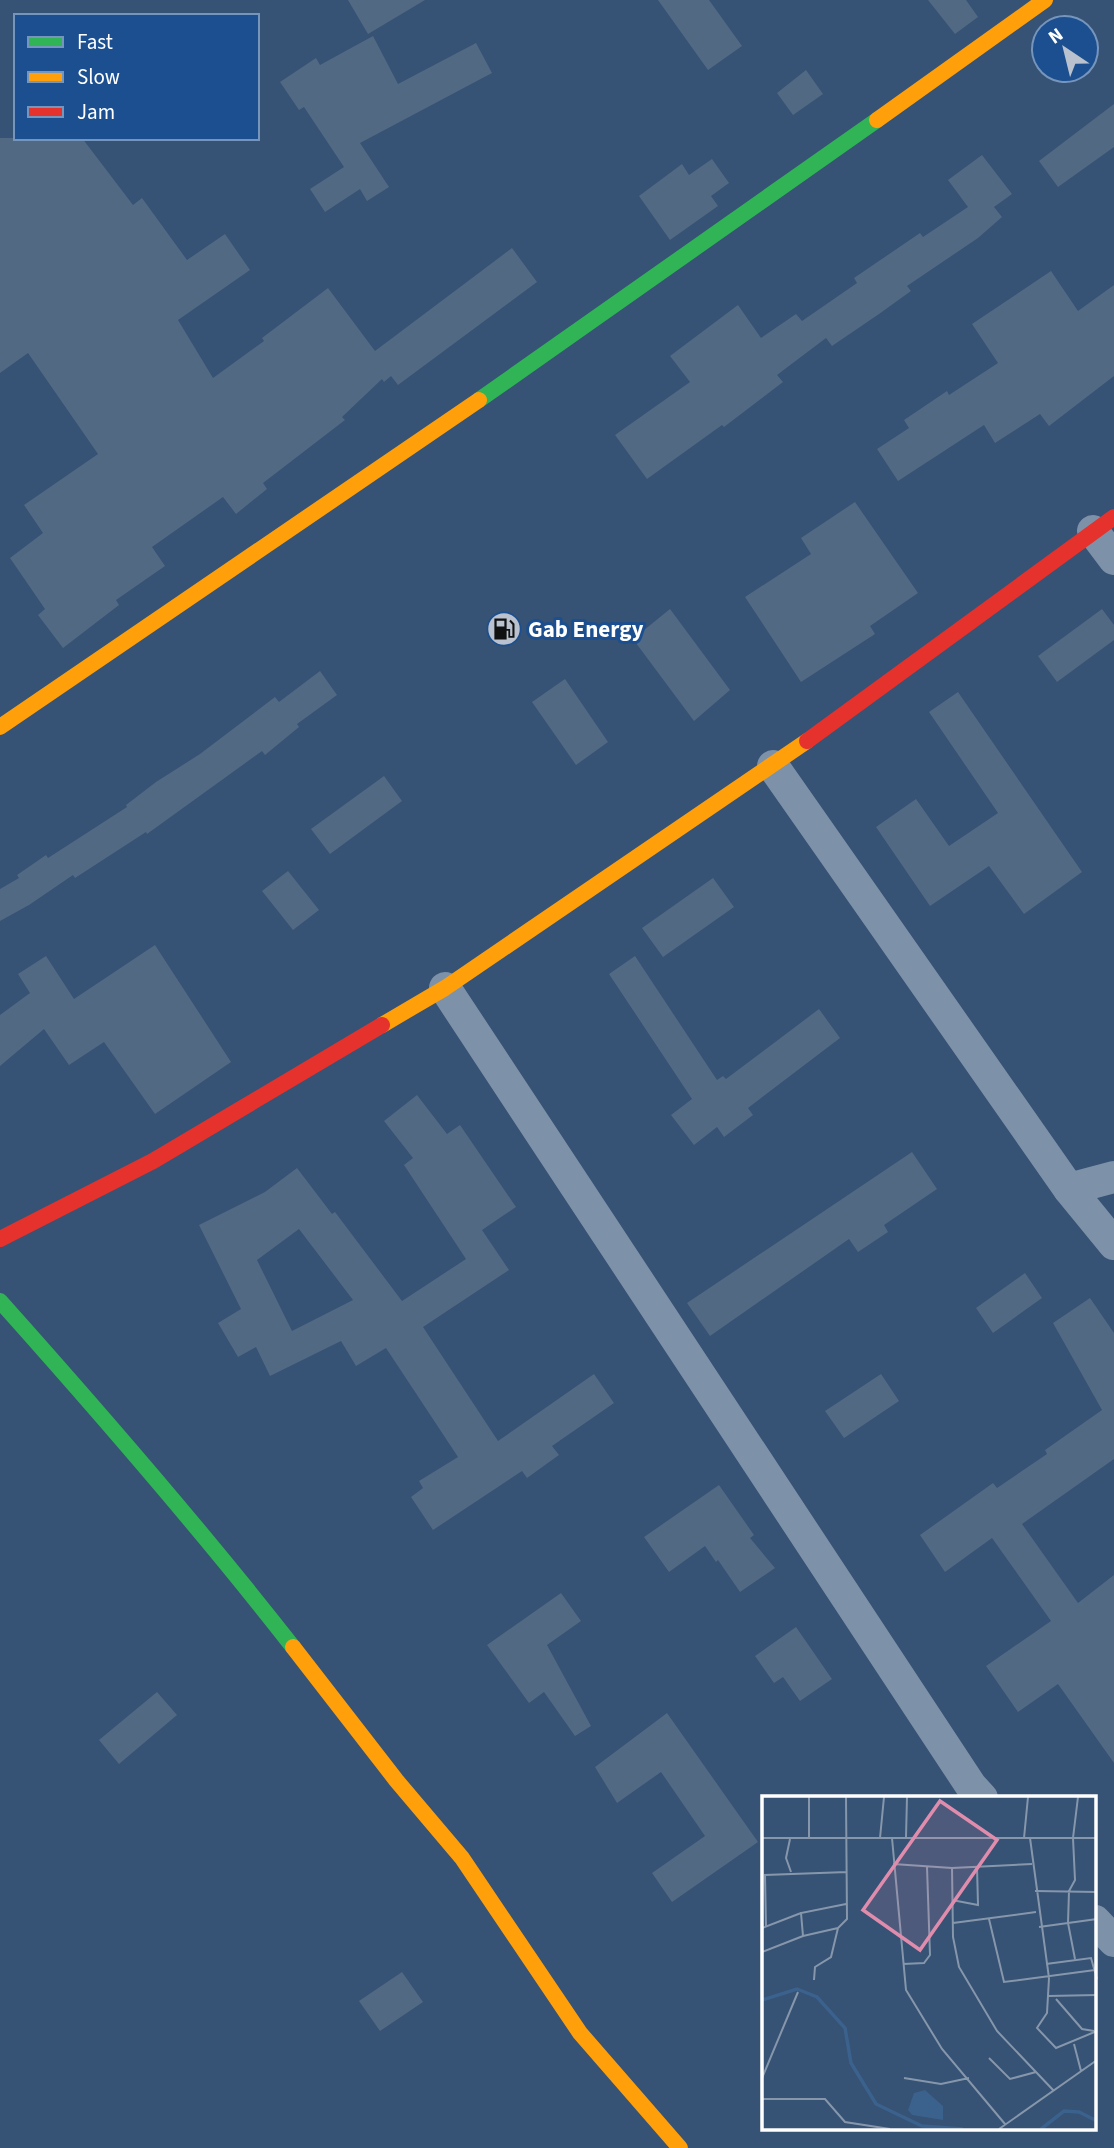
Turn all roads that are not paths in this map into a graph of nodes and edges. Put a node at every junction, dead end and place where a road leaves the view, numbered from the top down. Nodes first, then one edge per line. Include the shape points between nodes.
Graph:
1 (1045, 0) edge
2 (1104, 524) edge
3 (1114, 559) edge
4 (0, 727) edge
5 (773, 766) junction
6 (445, 988) junction
7 (1114, 1177) edge
8 (1069, 1189) junction
9 (0, 1239) edge
10 (1114, 1244) edge
11 (0, 1301) edge
12 (980, 1796) edge
13 (1096, 1922) edge
14 (1114, 1941) edge
15 (680, 2148) edge

1 - 4 street via 578,332
2 - 3 street
2 - 5 street
5 - 6 street
5 - 8 street
6 - 9 street via 153,1161
6 - 12 street
7 - 8 street
8 - 10 street
11 - 15 street via 246,1587 462,1858 580,2033
13 - 14 street

